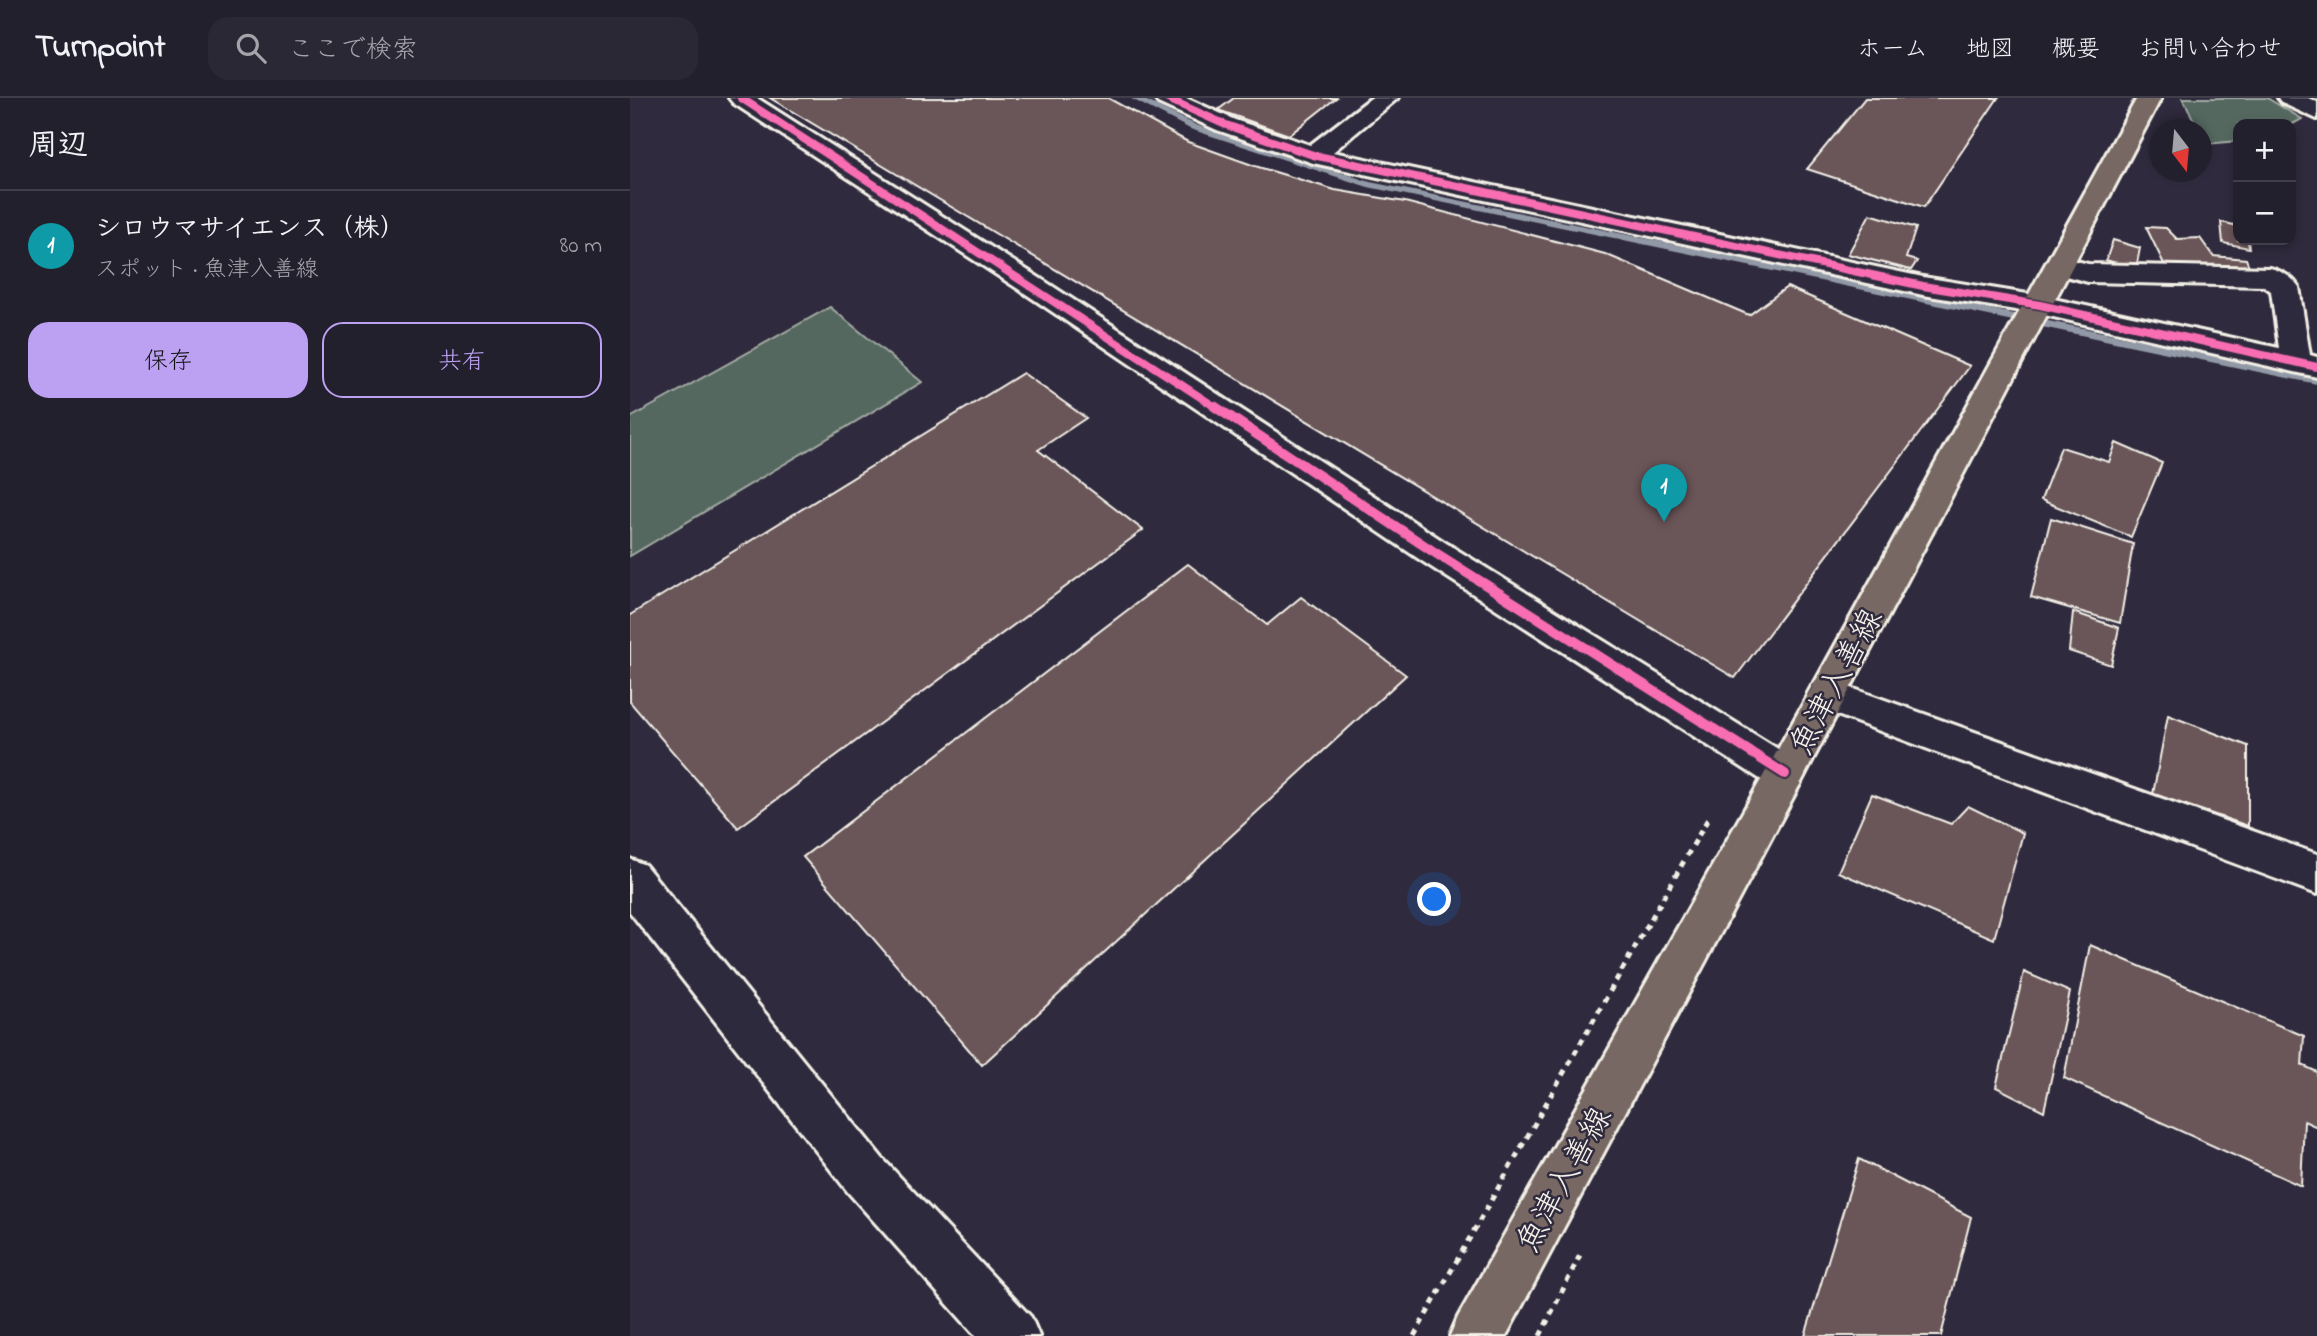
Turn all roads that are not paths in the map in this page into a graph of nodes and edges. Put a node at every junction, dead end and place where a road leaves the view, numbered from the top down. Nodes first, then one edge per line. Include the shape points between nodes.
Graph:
1 (741, 98) edge
2 (1167, 98) edge
3 (1386, 98) edge
4 (2150, 98) edge
5 (2290, 98) edge
6 (2317, 112) edge
7 (1313, 155) junction
8 (2060, 266) junction
9 (2040, 305) junction
10 (2306, 364) edge
11 (1826, 695) junction
12 (1785, 774) junction
13 (2317, 874) edge
14 (630, 879) edge
15 (1012, 1336) edge
16 (1477, 1336) edge

1 - 12 street via 1434,552
2 - 7 street via 1226,125
3 - 7 street
4 - 8 main road, 魚津入善線
5 - 6 street
7 - 9 street via 1923,286
8 - 9 main road, 魚津入善線
8 - 10 street via 2088,272 2270,277 2285,287
9 - 10 street
9 - 11 main road, 魚津入善線
11 - 12 main road, 魚津入善線
11 - 13 street
12 - 16 main road, 魚津入善線
14 - 15 street via 865,1175

